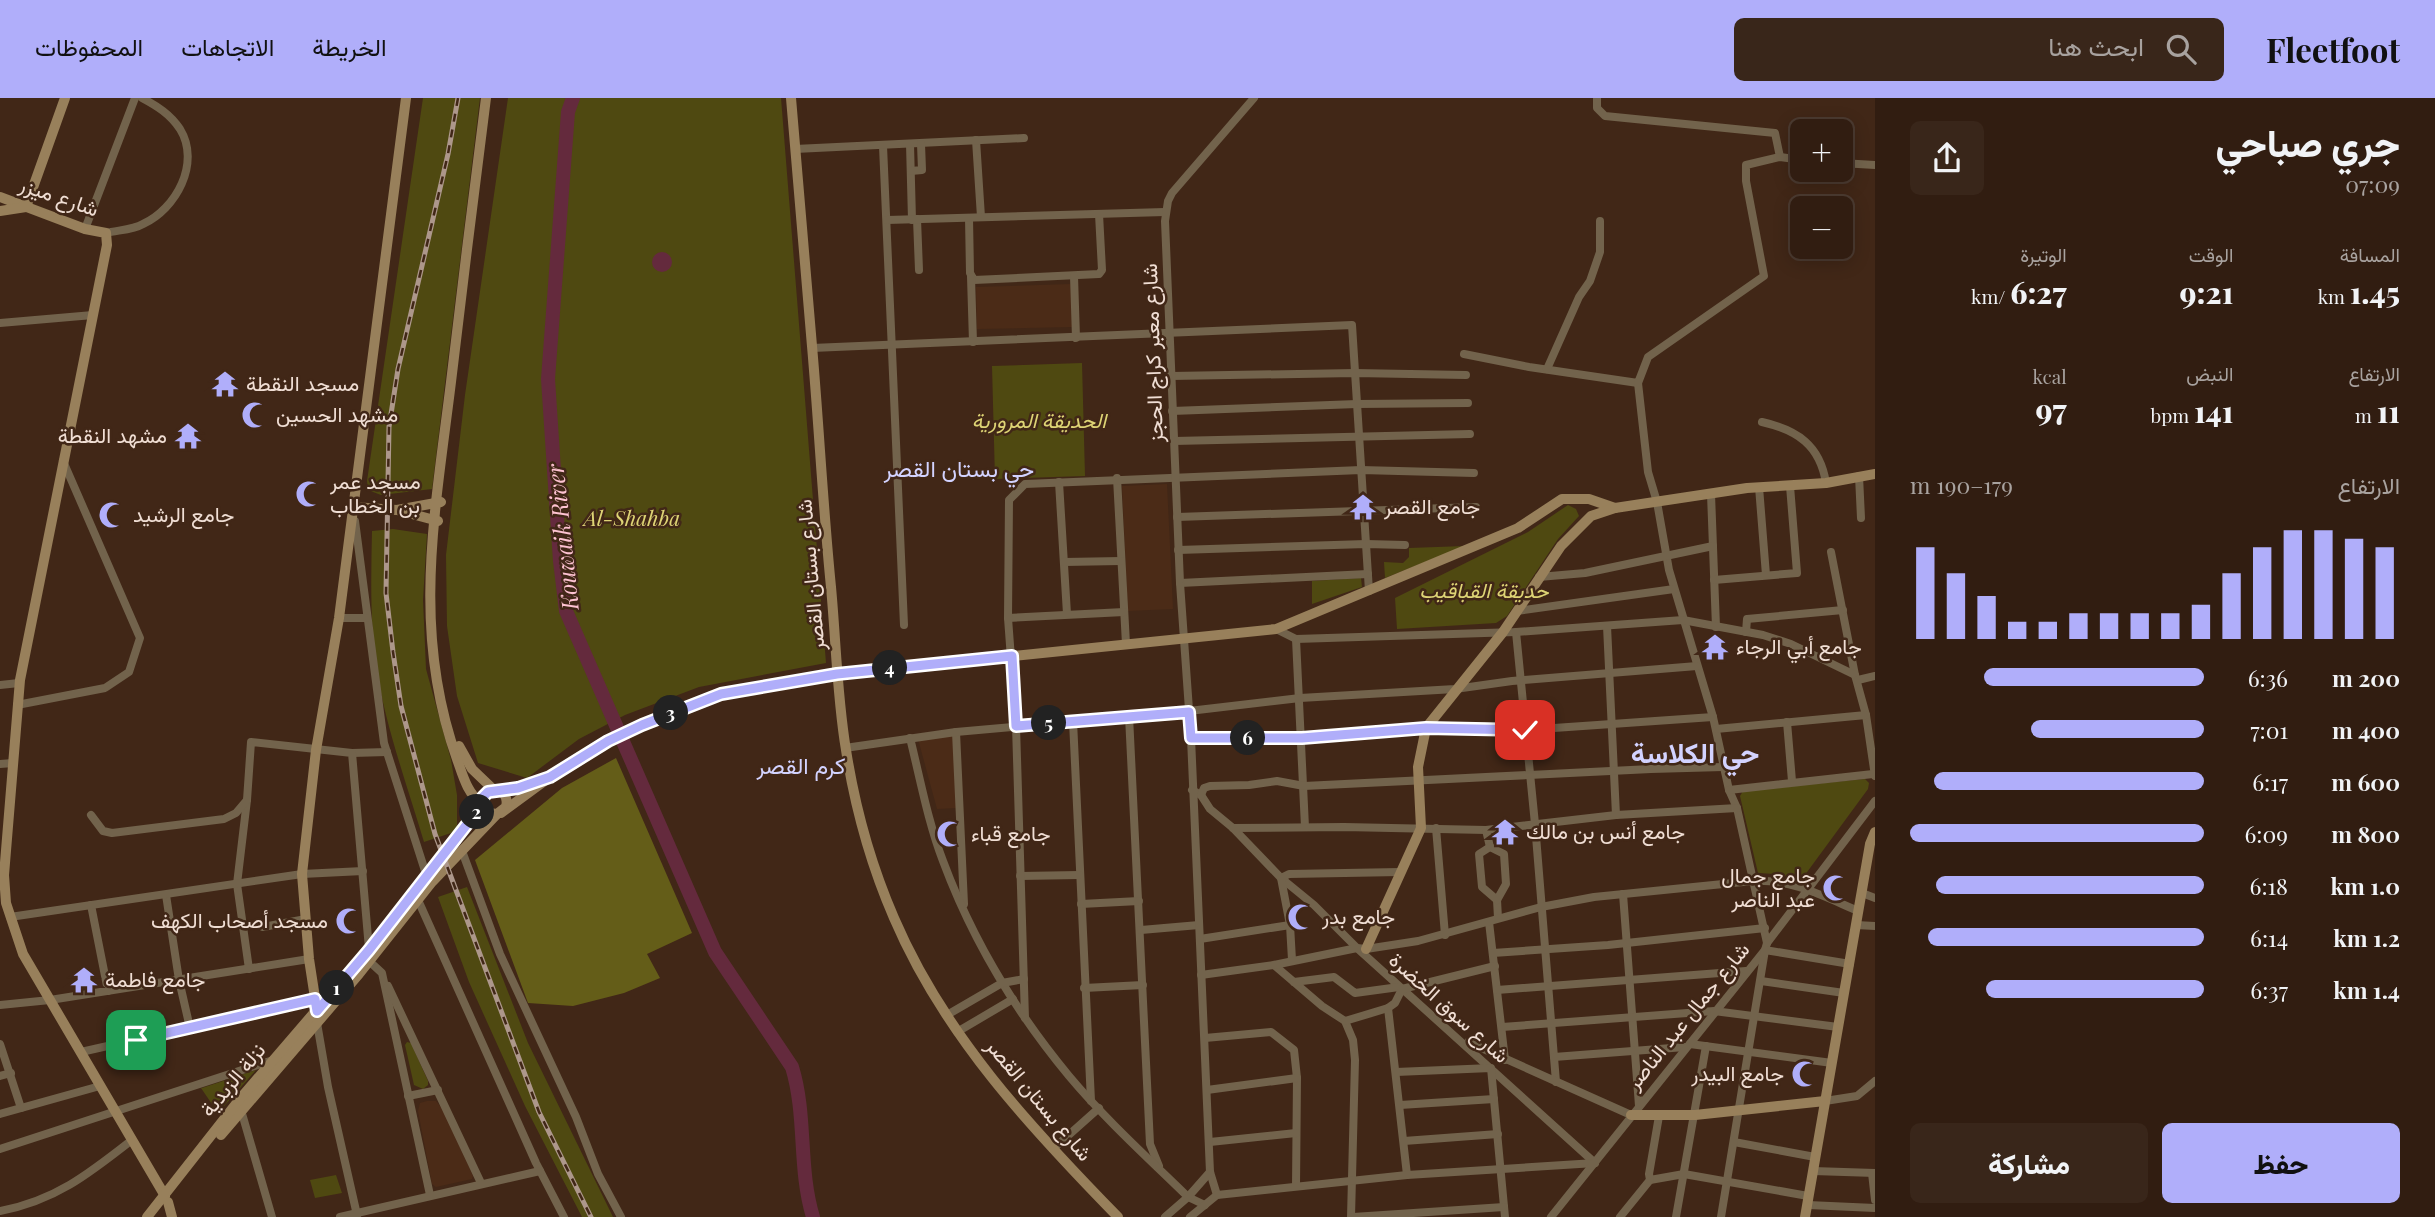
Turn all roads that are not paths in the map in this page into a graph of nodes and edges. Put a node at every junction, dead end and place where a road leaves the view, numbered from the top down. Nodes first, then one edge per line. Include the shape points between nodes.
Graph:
1 (65, 98) edge
2 (135, 98) edge
3 (142, 98) edge
4 (406, 98) edge
5 (486, 98) edge
6 (492, 98) edge
7 (791, 98) edge
8 (1254, 98) edge
9 (1597, 98) edge
10 (1024, 138) dead end
11 (976, 140) junction
12 (910, 144) junction
13 (921, 144) junction
14 (883, 146) junction
15 (795, 149) junction
16 (1780, 157) junction
17 (1790, 158) edge
18 (1853, 164) edge
19 (1875, 165) edge
20 (911, 171) junction
21 (0, 197) edge
22 (26, 207) junction
23 (0, 212) edge
24 (1165, 212) junction
25 (1099, 214) junction
26 (981, 217) junction
27 (969, 218) junction
28 (887, 220) junction
29 (915, 220) junction
30 (1600, 221) dead end
31 (85, 229) junction
32 (106, 233) junction
33 (919, 270) dead end
34 (1074, 275) junction
35 (971, 277) junction
36 (93, 315) junction
37 (0, 323) edge
38 (1169, 334) junction
39 (1076, 338) junction
40 (973, 342) junction
41 (892, 345) junction
42 (812, 348) junction
43 (1464, 354) dead end
44 (1547, 369) junction
45 (1355, 373) junction
46 (1466, 375) dead end
47 (1171, 376) junction
48 (1638, 383) junction
49 (1468, 403) dead end
50 (1357, 404) junction
51 (1172, 411) junction
52 (1762, 422) dead end
53 (1471, 434) dead end
54 (1359, 437) junction
55 (1174, 441) junction
56 (62, 460) junction
57 (1361, 470) junction
58 (1474, 473) dead end
59 (1875, 474) edge
60 (1859, 476) junction
61 (1175, 477) junction
62 (1117, 478) junction
63 (1059, 482) junction
64 (1826, 483) junction
65 (1790, 486) junction
66 (1759, 487) junction
67 (1711, 494) junction
68 (438, 502) junction
69 (1657, 502) junction
70 (1476, 507) dead end
71 (353, 508) junction
72 (1615, 509) junction
73 (397, 510) junction
74 (1364, 512) junction
75 (1177, 517) junction
76 (1861, 517) dead end
77 (436, 521) junction
78 (1366, 544) junction
79 (1405, 545) dead end
80 (1713, 546) junction
81 (1178, 550) junction
82 (1831, 552) dead end
83 (1667, 557) junction
84 (1121, 561) junction
85 (1064, 562) junction
86 (1368, 574) junction
87 (1766, 575) junction
88 (1539, 577) junction
89 (1714, 580) junction
90 (1180, 583) junction
91 (1674, 589) junction
92 (1369, 591) junction
93 (1843, 610) junction
94 (1517, 611) junction
95 (1124, 612) junction
96 (1067, 614) junction
97 (339, 618) junction
98 (366, 618) junction
99 (1007, 618) junction
100 (1683, 620) junction
101 (904, 625) dead end
102 (1607, 626) junction
103 (1716, 627) junction
104 (1276, 629) junction
105 (1503, 632) junction
106 (1516, 632) junction
107 (1746, 632) junction
108 (1185, 639) junction
109 (1296, 639) junction
110 (1126, 644) junction
111 (1012, 656) junction
112 (1697, 666) junction
113 (837, 674) junction
114 (1609, 674) junction
115 (1875, 676) edge
116 (1857, 677) junction
117 (1520, 681) junction
118 (19, 683) junction
119 (0, 685) edge
120 (1455, 689) junction
121 (1300, 698) junction
122 (17, 705) junction
123 (1189, 712) junction
124 (1866, 715) junction
125 (1129, 716) junction
126 (1713, 717) junction
127 (1073, 721) junction
128 (1787, 722) junction
129 (1612, 724) junction
130 (1016, 726) junction
131 (1426, 728) junction
132 (1716, 729) junction
133 (1525, 730) junction
134 (956, 732) junction
135 (910, 738) junction
136 (1191, 738) junction
137 (1302, 738) junction
138 (845, 748) junction
139 (316, 750) junction
140 (387, 752) junction
141 (352, 753) junction
142 (13, 763) junction
143 (0, 764) edge
144 (1723, 767) junction
145 (1615, 771) junction
146 (1874, 775) edge
147 (1529, 776) junction
148 (550, 777) junction
149 (1418, 781) junction
150 (1792, 781) junction
151 (1304, 786) junction
152 (497, 790) junction
153 (1192, 790) junction
154 (1729, 790) junction
155 (1201, 795) junction
156 (247, 800) junction
157 (1875, 801) edge
158 (482, 804) junction
159 (1738, 808) junction
160 (499, 813) junction
161 (1616, 814) junction
162 (91, 815) dead end
163 (1535, 824) junction
164 (1305, 827) junction
165 (1233, 828) junction
166 (1421, 828) junction
167 (1436, 828) junction
168 (1486, 830) junction
169 (1875, 831) edge
170 (3, 842) edge
171 (1872, 845) edge
172 (1490, 847) junction
173 (462, 851) junction
174 (363, 871) junction
175 (1399, 872) junction
176 (302, 874) junction
177 (1079, 874) junction
178 (1020, 876) junction
179 (427, 877) junction
180 (1281, 878) junction
181 (1753, 881) junction
182 (237, 884) junction
183 (1807, 890) junction
184 (1862, 893) junction
185 (1623, 894) junction
186 (166, 895) junction
187 (1875, 898) edge
188 (418, 900) junction
189 (1497, 900) junction
190 (1139, 901) junction
191 (1081, 904) junction
192 (91, 905) junction
193 (1541, 907) junction
194 (964, 911) junction
195 (1858, 911) junction
196 (10, 917) junction
197 (306, 919) junction
198 (1494, 920) junction
199 (1199, 925) junction
200 (1290, 925) junction
201 (1856, 925) junction
202 (1875, 926) edge
203 (263, 927) dead end
204 (1765, 928) junction
205 (1141, 930) junction
206 (1445, 935) junction
207 (1199, 939) junction
208 (1627, 943) junction
209 (1766, 947) junction
210 (1545, 948) junction
211 (1361, 949) junction
212 (1493, 953) junction
213 (369, 955) junction
214 (309, 959) junction
215 (1292, 960) junction
216 (1850, 964) junction
217 (1274, 965) junction
218 (1495, 967) junction
219 (249, 969) junction
220 (1746, 971) junction
221 (382, 973) junction
222 (1201, 975) junction
223 (1024, 979) junction
224 (1630, 980) junction
225 (180, 981) junction
226 (1761, 981) junction
227 (1294, 982) junction
228 (1002, 983) junction
229 (1143, 985) junction
230 (1549, 986) junction
231 (1084, 988) junction
232 (1401, 988) junction
233 (1497, 990) junction
234 (108, 992) junction
235 (1843, 993) junction
236 (1013, 999) junction
237 (50, 1000) junction
238 (0, 1005) edge
239 (316, 1005) junction
240 (1388, 1008) junction
241 (1714, 1011) junction
242 (947, 1015) junction
243 (1632, 1016) junction
244 (1755, 1017) junction
245 (1025, 1018) junction
246 (1346, 1021) junction
247 (1552, 1021) junction
248 (317, 1023) junction
249 (1502, 1027) junction
250 (1838, 1027) junction
251 (190, 1028) junction
252 (957, 1031) junction
253 (1205, 1038) junction
254 (1459, 1038) junction
255 (0, 1044) edge
256 (1688, 1046) junction
257 (1706, 1046) junction
258 (1634, 1050) junction
259 (81, 1052) junction
260 (1749, 1052) junction
261 (1554, 1057) junction
262 (276, 1059) junction
263 (1505, 1060) junction
264 (1832, 1063) junction
265 (1491, 1068) junction
266 (1396, 1072) junction
267 (11, 1073) junction
268 (0, 1076) edge
269 (1297, 1078) junction
270 (1556, 1082) junction
271 (1875, 1082) edge
272 (100, 1086) junction
273 (438, 1090) junction
274 (1207, 1090) junction
275 (408, 1096) junction
276 (1494, 1099) junction
277 (1091, 1101) junction
278 (1825, 1101) junction
279 (1400, 1105) junction
280 (1639, 1106) junction
281 (21, 1108) junction
282 (1099, 1108) junction
283 (242, 1110) junction
284 (1740, 1110) junction
285 (116, 1112) junction
286 (0, 1114) edge
287 (1631, 1115) junction
288 (1695, 1115) junction
289 (1659, 1116) junction
290 (1296, 1133) junction
291 (1498, 1135) junction
292 (132, 1140) junction
293 (1404, 1141) junction
294 (1210, 1142) junction
295 (1734, 1142) junction
296 (0, 1149) edge
297 (1053, 1149) junction
298 (1815, 1157) junction
299 (1595, 1163) junction
300 (1501, 1170) junction
301 (540, 1171) junction
302 (1161, 1171) junction
303 (1813, 1171) junction
304 (1210, 1172) junction
305 (1873, 1173) edge
306 (1684, 1174) junction
307 (1407, 1175) junction
308 (1353, 1180) junction
309 (1650, 1180) junction
310 (1727, 1182) junction
311 (481, 1183) junction
312 (1296, 1186) junction
313 (430, 1195) junction
314 (1217, 1195) junction
315 (1188, 1197) junction
316 (166, 1199) junction
317 (1875, 1199) edge
318 (1808, 1200) junction
319 (1205, 1205) junction
320 (1875, 1208) edge
321 (0, 1211) edge
322 (1505, 1212) edge
323 (357, 1215) edge
324 (147, 1217) edge
325 (156, 1217) edge
326 (172, 1217) edge
327 (272, 1217) edge
328 (340, 1217) edge
329 (564, 1217) edge
330 (621, 1217) edge
331 (1118, 1217) edge
332 (1165, 1217) edge
333 (1190, 1217) edge
334 (1352, 1217) edge
335 (1550, 1217) edge
336 (1620, 1217) edge
337 (1676, 1217) edge
338 (1721, 1217) edge
339 (1805, 1217) edge

1 - 22 main road
2 - 31 street
3 - 32 street via 181,130 187,145 183,179 167,209 155,218 141,226
4 - 71 main road
5 - 68 main road
6 - 68 main road
7 - 15 main road, شارع بستان القصر
8 - 24 street via 1172,193
9 - 16 street via 1597,108 1605,116 1775,133
10 - 11 street
11 - 13 street
11 - 26 street
12 - 13 street
12 - 14 street
12 - 20 street
13 - 20 street via 922,170
14 - 15 street
14 - 28 street
15 - 42 main road, شارع بستان القصر
16 - 17 street
16 - 48 street via 1746,165 1764,276 1648,356
18 - 19 street
20 - 29 street
21 - 22 main road, شارع ميزر
22 - 23 main road
22 - 31 main road, شارع ميزر
24 - 25 street
24 - 38 street, شارع معبر كراج الحجز
25 - 26 street
25 - 34 street via 1101,273
26 - 27 street
27 - 29 street
27 - 35 street
28 - 29 street
28 - 41 street
29 - 33 street
30 - 44 street via 1600,253 1590,281
31 - 32 main road, شارع ميزر
32 - 36 main road
34 - 35 street
34 - 39 street
35 - 40 street
36 - 37 street
36 - 56 main road
38 - 39 street
38 - 45 street via 1352,325
38 - 47 street, شارع معبر كراج الحجز
39 - 40 street
40 - 41 street
41 - 42 street
41 - 101 street
42 - 113 main road, شارع بستان القصر
43 - 44 street
44 - 48 street
45 - 46 street
45 - 47 street
45 - 50 street
47 - 51 street, شارع معبر كراج الحجز
48 - 69 street via 1648,472
49 - 50 street
50 - 51 street
50 - 54 street
51 - 55 street, شارع معبر كراج الحجز
52 - 64 street via 1802,439 1819,456
53 - 54 street
54 - 55 street
54 - 57 street
55 - 61 street, شارع معبر كراج الحجز
56 - 118 main road
56 - 122 street via 140,638 129,672 106,688
57 - 58 street
57 - 61 street
57 - 74 street
59 - 60 main road
60 - 64 main road
60 - 76 street
61 - 62 street
61 - 75 street, شارع معبر كراج الحجز
62 - 63 street
62 - 84 street
63 - 85 street
63 - 99 street via 1025,484 1009,500
64 - 65 main road
65 - 66 main road
65 - 87 street via 1797,573
66 - 67 main road
66 - 87 street
67 - 69 main road
67 - 80 street
68 - 73 main road
68 - 77 main road
69 - 72 main road
69 - 83 street
70 - 74 street
71 - 73 main road
71 - 97 main road
71 - 98 street
72 - 88 main road via 1591,516
72 - 92 main road via 1589,499 1562,499 1518,528
73 - 77 main road
74 - 75 street
74 - 78 street
75 - 81 street, شارع معبر كراج الحجز
77 - 152 main road via 433,595 442,687 466,760
77 - 158 main road via 429,594 436,689 468,789
78 - 79 street
78 - 81 street
78 - 86 street
80 - 83 street
80 - 89 street
81 - 90 street, شارع معبر كراج الحجز
82 - 93 street
83 - 88 street
83 - 91 street
84 - 85 street
84 - 95 street
85 - 96 street
86 - 90 street
86 - 92 street
87 - 89 street
88 - 94 main road
89 - 103 street
90 - 108 street, شارع معبر كراج الحجز
91 - 94 street
91 - 100 street
92 - 104 main road
93 - 107 street via 1747,619
93 - 116 street
94 - 105 main road
95 - 96 street
95 - 110 street
96 - 99 street
97 - 98 street
97 - 139 main road
98 - 140 street
99 - 111 street
100 - 102 street
100 - 103 street
100 - 112 street
102 - 106 street
102 - 114 street
103 - 107 street
104 - 108 main road
104 - 109 street
105 - 106 street
105 - 109 street
105 - 120 main road
106 - 117 street
107 - 116 street via 1791,644
108 - 110 main road
108 - 123 street, شارع معبر كراج الحجز
109 - 121 street
110 - 111 main road
111 - 113 main road
111 - 130 street
112 - 114 street
112 - 126 street
113 - 138 main road, شارع بستان القصر
113 - 148 main road via 721,694 608,741
114 - 117 street
114 - 129 street
115 - 116 street
116 - 124 street
117 - 120 street
117 - 133 street
118 - 119 street
118 - 122 main road
120 - 121 street
120 - 131 main road
121 - 123 street
121 - 137 street
122 - 142 main road
123 - 125 street
123 - 136 street, شارع معبر كراج الحجز
124 - 128 street
124 - 146 street
125 - 127 street
125 - 190 street
126 - 129 street
126 - 132 street
127 - 130 street
127 - 177 street
128 - 132 street
128 - 150 street
129 - 133 street
129 - 145 street
130 - 134 street
130 - 178 street
131 - 133 street
131 - 137 street
131 - 149 main road
132 - 144 street
133 - 147 street
134 - 135 street
134 - 194 street
135 - 138 street
135 - 194 street via 942,859
136 - 137 street
136 - 153 street, شارع معبر كراج الحجز
137 - 151 street
138 - 242 main road, شارع بستان القصر via 882,887
139 - 141 street
139 - 156 street via 251,742
139 - 176 main road
140 - 141 street
140 - 179 street
141 - 174 street
142 - 143 street
142 - 170 main road
144 - 145 street
144 - 154 street
145 - 147 street
145 - 161 street
146 - 150 street
147 - 149 street
147 - 163 street
148 - 152 main road
148 - 160 main road, نزلة الزبدية
149 - 151 street
149 - 166 main road
150 - 154 street
151 - 155 street via 1277,781 1210,786
151 - 164 street
152 - 158 main road via 485,794
152 - 160 main road via 507,803
153 - 155 street, شارع سوق الخضرة
153 - 199 street, شارع معبر كراج الحجز
154 - 159 street
155 - 165 street, شارع سوق الخضرة
156 - 162 street via 224,818 125,832 103,831
156 - 182 street
157 - 183 street, شارع جمال عبد الناصر
158 - 160 main road via 489,813
158 - 179 main road, نزلة الزبدية
159 - 161 street
159 - 181 street
160 - 173 main road, نزلة الزبدية
161 - 163 street
163 - 168 street
163 - 193 street
164 - 165 street
164 - 166 street
165 - 180 street, شارع سوق الخضرة
166 - 167 street
166 - 175 main road
167 - 168 street
167 - 206 street
168 - 172 street
169 - 171 main road
170 - 196 main road
171 - 184 main road
172 - 189 street via 1504,854 1506,884
172 - 189 street via 1479,854 1482,887
173 - 188 main road, نزلة الزبدية
173 - 330 street via 500,954
174 - 176 street
174 - 213 street
175 - 180 street via 1289,874
175 - 211 main road
176 - 182 street
176 - 197 main road
177 - 178 street
177 - 191 street
178 - 223 street
179 - 213 main road, نزلة الزبدية
180 - 200 street
180 - 211 street, شارع سوق الخضرة
181 - 183 street via 1774,880
181 - 185 street
181 - 204 street
182 - 186 street
182 - 219 street
183 - 195 street
183 - 209 street, شارع جمال عبد الناصر
184 - 187 street
184 - 195 main road
185 - 193 street
185 - 208 street
186 - 192 street
186 - 225 street
188 - 213 main road, نزلة الزبدية
188 - 301 street
189 - 198 street
190 - 191 street
190 - 205 street
191 - 231 street
192 - 196 street
192 - 234 street
193 - 198 street
193 - 210 street
194 - 228 street
195 - 201 main road
196 - 237 main road via 23,954
197 - 203 street
197 - 214 main road
198 - 206 street
198 - 212 street
199 - 205 street
199 - 207 street, شارع معبر كراج الحجز
200 - 207 street
200 - 215 street
201 - 202 street
201 - 216 main road
204 - 208 street
204 - 209 street
205 - 229 street
206 - 211 street
207 - 222 street, شارع معبر كراج الحجز
208 - 210 street
208 - 224 street
209 - 216 street
209 - 220 street, شارع جمال عبد الناصر
209 - 226 street
210 - 212 street
210 - 230 street
211 - 215 street
211 - 232 street, شارع سوق الخضرة
212 - 218 street
213 - 221 street
213 - 239 main road, نزلة الزبدية
213 - 248 main road, نزلة الزبدية
214 - 219 street
214 - 239 main road
215 - 217 street
216 - 235 main road
217 - 222 street
217 - 227 street
218 - 232 street
218 - 233 street
219 - 225 street
220 - 224 street
220 - 241 street, شارع جمال عبد الناصر
221 - 273 street
221 - 275 street
222 - 253 street, شارع معبر كراج الحجز
223 - 228 street
223 - 245 street
224 - 230 street
224 - 243 street
225 - 234 street
225 - 251 street
226 - 235 street
226 - 244 street
227 - 232 street via 1334,977 1355,993
227 - 246 street
228 - 236 street
228 - 242 street
229 - 231 street
229 - 302 street via 1150,1144
230 - 233 street
230 - 247 street
231 - 277 street
232 - 240 street
232 - 254 street, شارع سوق الخضرة
233 - 249 street
234 - 237 street
235 - 250 main road
236 - 245 street
236 - 252 street
237 - 238 street
237 - 259 main road
239 - 251 street
239 - 262 main road, نزلة الزبدية
240 - 246 street
240 - 266 street
241 - 243 street
241 - 244 street
241 - 256 street, شارع جمال عبد الناصر
242 - 252 main road, شارع بستان القصر
243 - 247 street
243 - 258 street
244 - 250 street
244 - 260 street
245 - 277 street
246 - 308 street via 1355,1060
247 - 249 street
247 - 261 street
248 - 283 main road, نزلة الزبدية
248 - 323 street
249 - 263 street
250 - 264 main road
251 - 259 street
252 - 297 main road, شارع بستان القصر via 1006,1097
253 - 269 street via 1270,1032 1294,1050
253 - 274 street, شارع معبر كراج الحجز
254 - 263 street
254 - 265 street, شارع سوق الخضرة
255 - 267 street
256 - 257 street
256 - 258 street
256 - 280 street, شارع جمال عبد الناصر
257 - 260 street
257 - 288 street
258 - 261 street
258 - 280 street
259 - 272 main road
260 - 264 street
260 - 284 street
261 - 270 street
262 - 285 street
262 - 316 main road, نزلة الزبدية via 239,1100
263 - 270 street
264 - 278 main road
265 - 266 street
265 - 276 street
265 - 299 street, شارع سوق الخضرة
266 - 279 street
267 - 268 street
267 - 281 street
269 - 274 street
269 - 290 street
270 - 287 street
271 - 278 street via 1857,1096
272 - 281 street
272 - 285 main road
273 - 275 street
273 - 311 street
274 - 294 street, شارع معبر كراج الحجز
275 - 313 street
276 - 279 street
276 - 291 street
277 - 282 street
278 - 284 main road
278 - 298 main road
279 - 293 street
280 - 287 street, شارع جمال عبد الناصر
281 - 286 street
282 - 297 street
282 - 302 street
283 - 316 main road, نزلة الزبدية
283 - 327 street
284 - 288 main road
284 - 295 street
285 - 292 main road
285 - 296 street
287 - 289 main road
287 - 299 street, شارع جمال عبد الناصر
288 - 289 main road
288 - 306 street
289 - 309 street
290 - 294 street
290 - 312 street
291 - 293 street
291 - 300 street
292 - 316 main road
292 - 321 street via 78,1182 44,1199
293 - 307 street
294 - 304 street, شارع معبر كراج الحجز
295 - 298 street
295 - 310 street
297 - 331 main road, شارع بستان القصر
298 - 303 main road
299 - 300 street
299 - 335 street, شارع جمال عبد الناصر
300 - 307 street
300 - 322 street
301 - 311 street
301 - 329 street
302 - 315 street
303 - 305 street
303 - 318 main road
304 - 314 street, شارع معبر كراج الحجز
304 - 315 street
305 - 317 street
306 - 309 street
306 - 310 street
306 - 337 street
307 - 308 street
308 - 312 street
308 - 334 street
309 - 336 street
310 - 318 street
310 - 338 street
311 - 313 street
312 - 314 street
313 - 323 street
314 - 319 street
315 - 319 street
315 - 332 street
316 - 324 main road, نزلة الزبدية
316 - 325 main road, نزلة الزبدية
316 - 326 main road
318 - 320 street
318 - 339 main road
319 - 333 street
322 - 334 street
323 - 328 street

